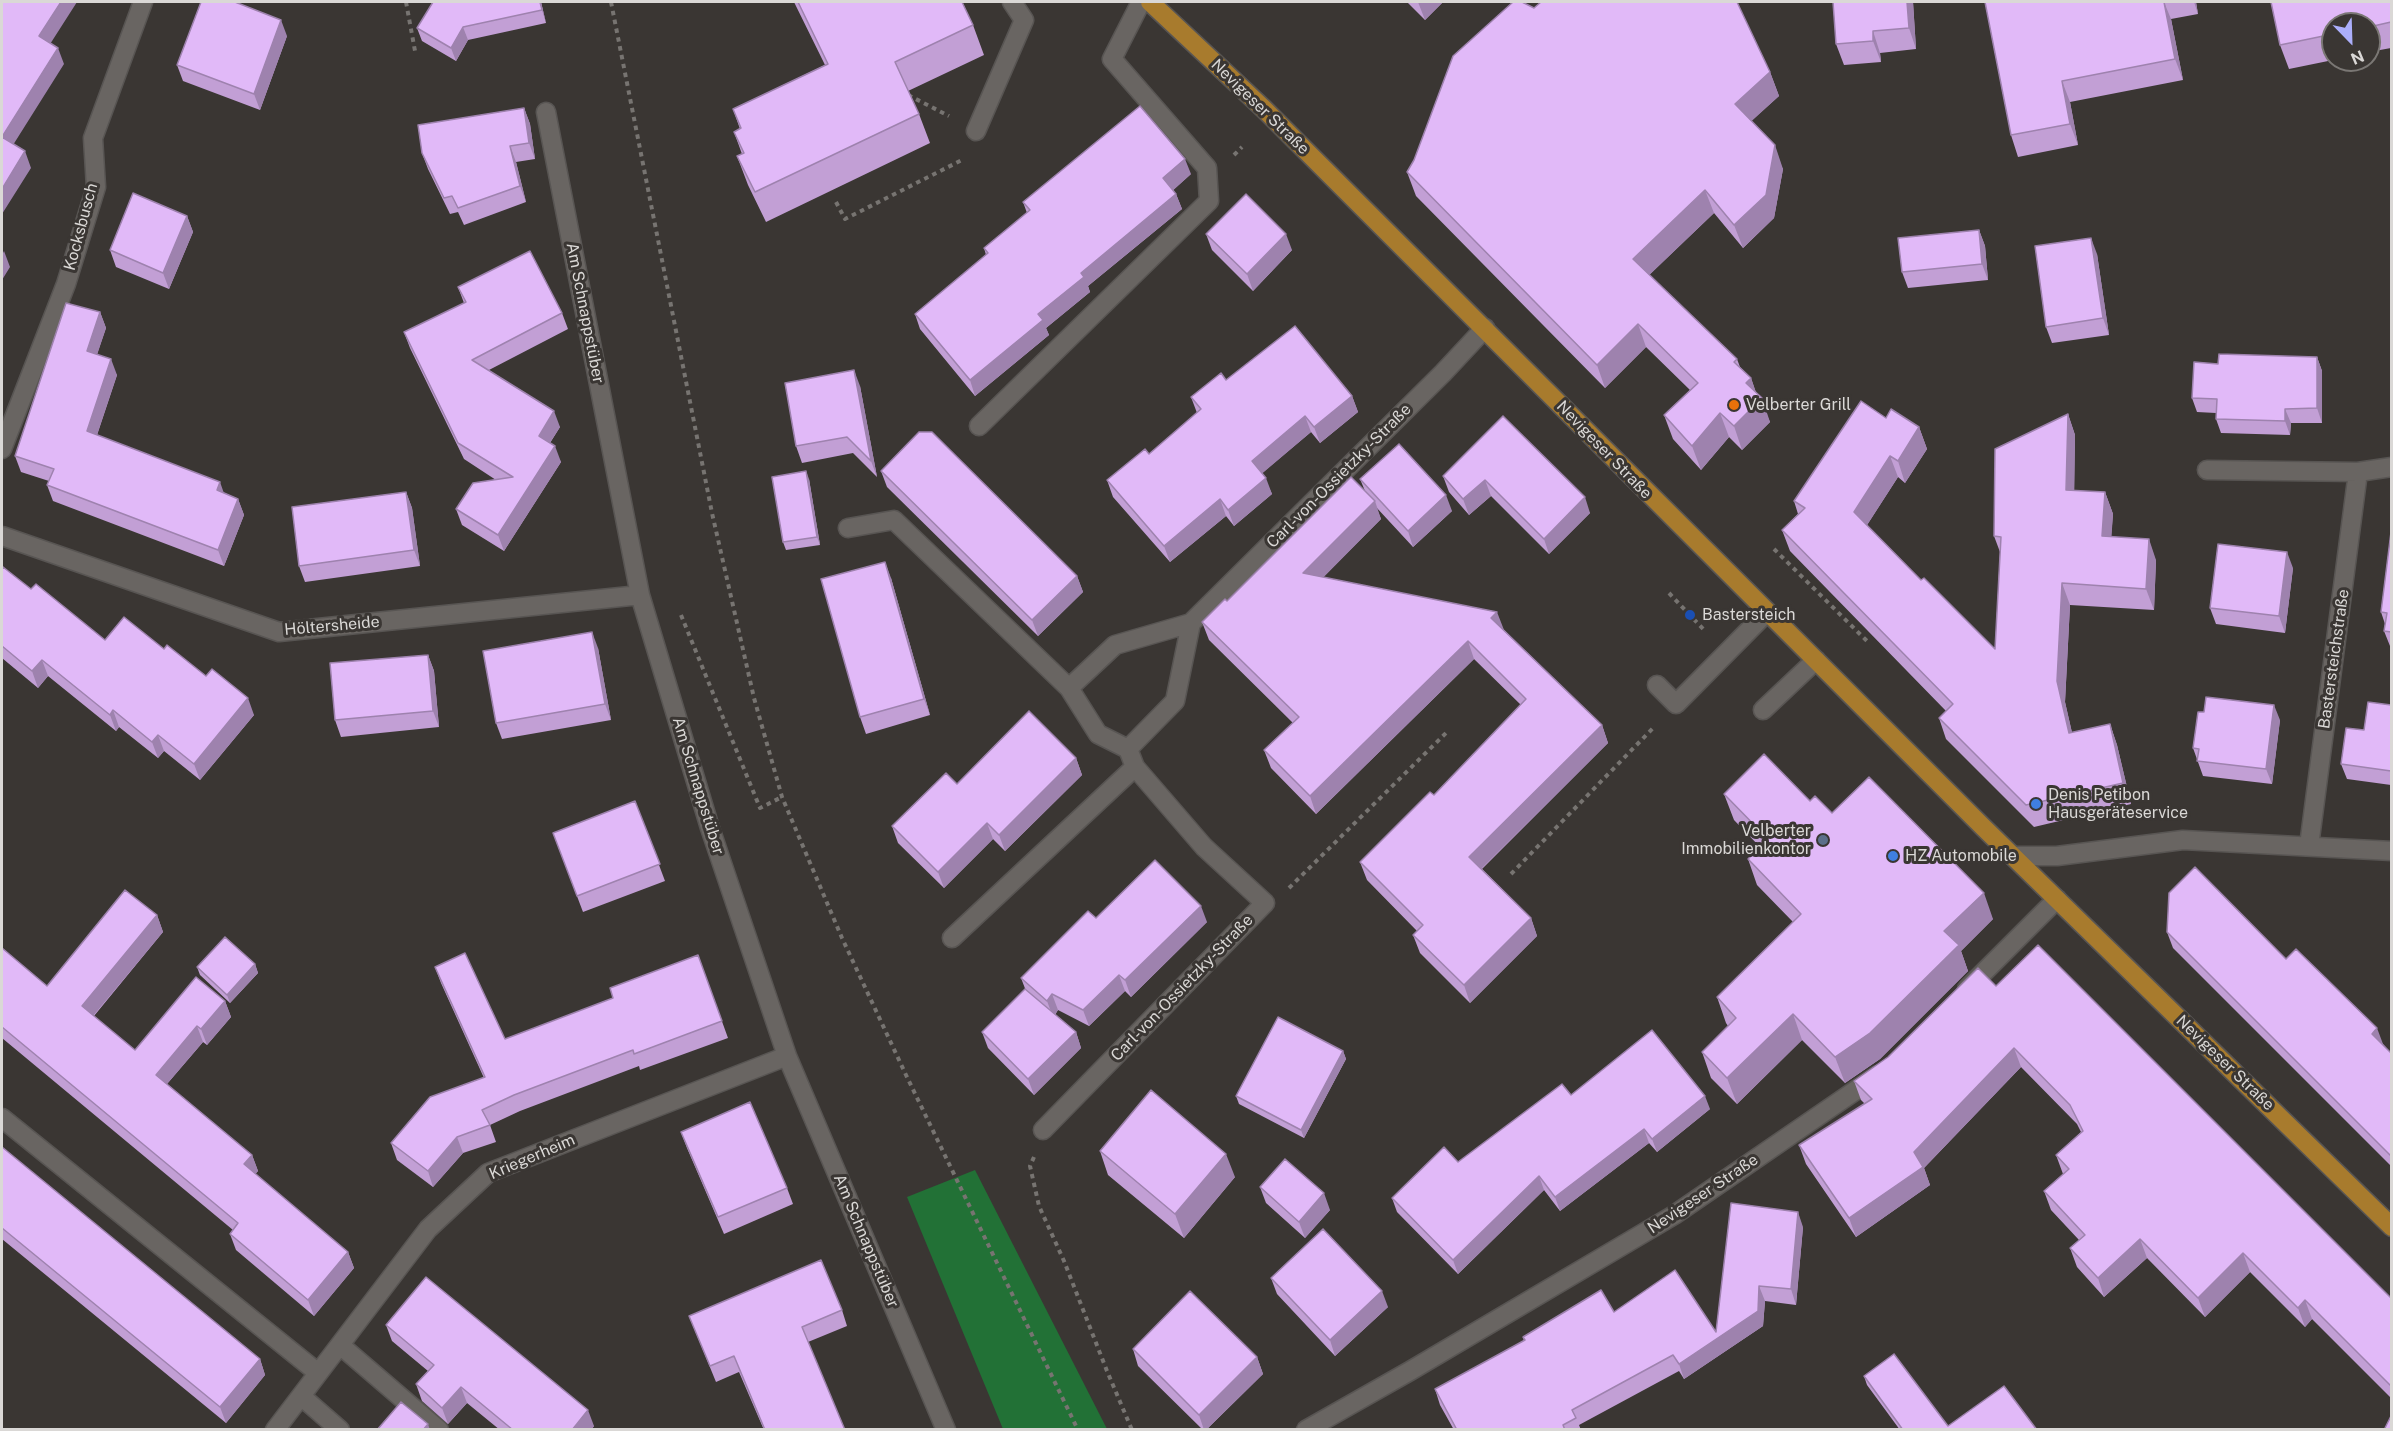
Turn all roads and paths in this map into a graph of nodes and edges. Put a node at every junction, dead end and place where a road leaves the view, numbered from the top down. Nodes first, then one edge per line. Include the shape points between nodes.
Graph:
1 (143, 2) edge
2 (406, 2) edge
3 (611, 2) edge
4 (1012, 2) edge
5 (1141, 2) edge
6 (1150, 2) edge
7 (415, 51) dead end
8 (904, 93) edge
9 (546, 112) dead end
10 (976, 130) junction
11 (836, 202) dead end
12 (1485, 328) junction
13 (979, 426) dead end
14 (2, 449) edge
15 (2391, 467) edge
16 (2207, 470) dead end
17 (2358, 472) junction
18 (848, 528) dead end
19 (2, 536) edge
20 (1774, 549) dead end
21 (1669, 593) dead end
22 (640, 595) junction
23 (1767, 612) junction
24 (680, 613) dead end
25 (1191, 623) junction
26 (1870, 644) edge
27 (1727, 653) junction
28 (1816, 660) junction
29 (1657, 685) dead end
30 (1069, 688) junction
31 (1677, 704) junction
32 (1763, 710) dead end
33 (1449, 730) dead end
34 (1128, 749) junction
35 (1135, 767) junction
36 (782, 797) junction
37 (2309, 846) junction
38 (2391, 852) edge
39 (2013, 856) junction
40 (1511, 874) dead end
41 (2057, 899) junction
42 (1265, 903) junction
43 (952, 938) dead end
44 (1952, 1004) edge
45 (787, 1056) junction
46 (1895, 1060) edge
47 (2, 1118) edge
48 (1043, 1130) joint
49 (2391, 1227) edge
50 (340, 1345) junction
51 (317, 1372) junction
52 (301, 1396) junction
53 (274, 1430) edge
54 (340, 1430) edge
55 (440, 1430) edge
56 (946, 1430) edge
57 (1078, 1430) edge
58 (1132, 1430) edge
59 (1306, 1430) edge

1 - 14 street, Kocksbusch via 93,138 96,187 66,284
2 - 7 path
3 - 36 path via 714,524 754,698
4 - 10 street via 1024,20
5 - 13 street via 1112,59 1207,168 1209,201
6 - 12 main road, Nevigeser Straße
8 - 10 path
9 - 22 street, Am Schnappstüber
10 - 11 path via 963,161 845,219
12 - 23 main road, Nevigeser Straße
12 - 25 street, Carl-von-Ossietzky-Straße
15 - 17 street
16 - 17 street
17 - 37 street, Bastersteichstraße
18 - 30 street via 894,520
19 - 22 street, Höltersheide via 279,632
20 - 26 path
21 - 27 path
22 - 45 street, Am Schnappstüber via 710,828
23 - 27 street
23 - 28 main road, Nevigeser Straße
24 - 36 path via 760,808
25 - 30 street, Carl-von-Ossietzky-Straße via 1115,645
25 - 34 street via 1174,701
27 - 31 street
28 - 32 street
28 - 39 main road, Nevigeser Straße
29 - 31 street
30 - 34 street via 1098,734
31 - 40 path
33 - 42 path via 1280,898
34 - 35 street, Carl-von-Ossietzky-Straße
35 - 42 street, Carl-von-Ossietzky-Straße via 1204,847
35 - 43 street
36 - 57 path via 906,1076
37 - 38 street
37 - 39 street via 2183,840 2057,856
39 - 41 main road, Nevigeser Straße
41 - 44 street
41 - 49 main road, Nevigeser Straße
42 - 48 street, Carl-von-Ossietzky-Straße
45 - 50 street, Kriegerheim via 488,1173 428,1229
45 - 56 street, Am Schnappstüber
46 - 59 street, Nevigeser Straße via 1674,1215
47 - 51 street
48 - 58 path via 1030,1166 1039,1206
50 - 51 street, Kriegerheim
50 - 55 street
51 - 52 street, Kriegerheim
52 - 53 street, Kriegerheim
52 - 54 street

